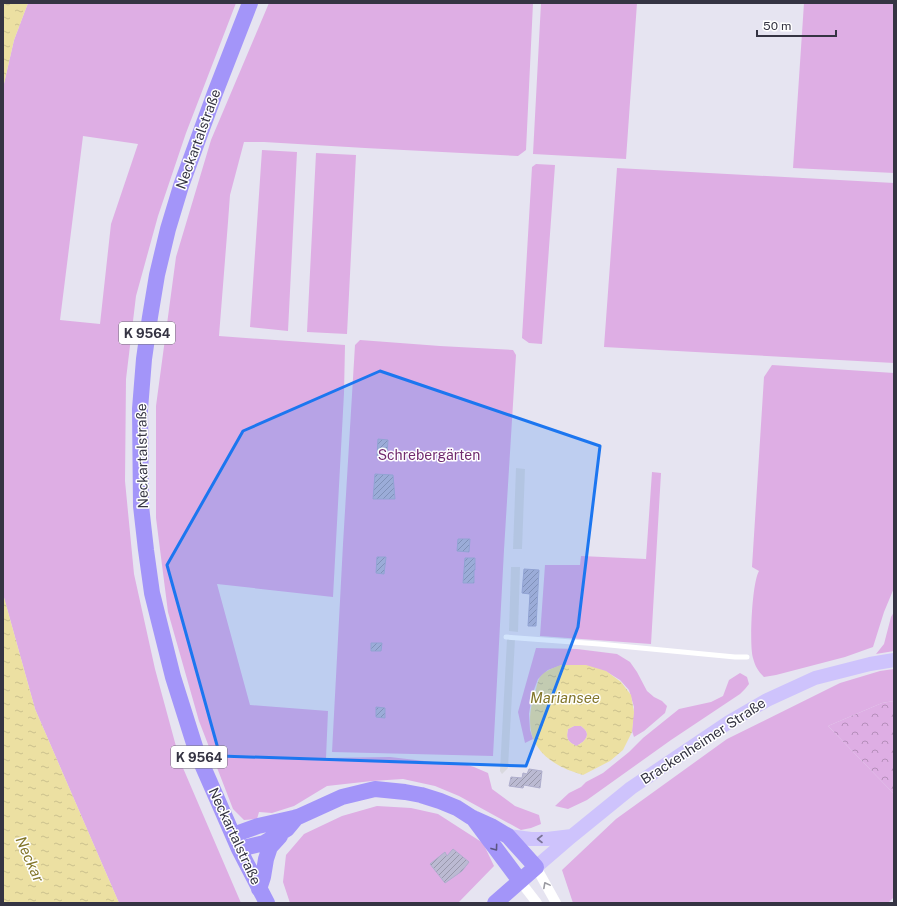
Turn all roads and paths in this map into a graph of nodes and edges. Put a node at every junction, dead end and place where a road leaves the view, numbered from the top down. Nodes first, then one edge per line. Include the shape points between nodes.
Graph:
1 (250, 3) edge
2 (506, 637) dead end
3 (747, 657) dead end
4 (894, 660) edge
5 (471, 816) junction
6 (298, 817) junction
7 (287, 829) junction
8 (508, 836) junction
9 (572, 836) junction
10 (236, 842) junction
11 (536, 867) junction
12 (520, 881) junction
13 (263, 896) edge
14 (495, 903) edge
15 (538, 903) edge
16 (556, 903) edge

1 - 10 main road, Neckartalstraße / K 9564 via 197,139 168,229 150,317 140,409 141,506 152,593 173,677 197,753
2 - 3 lane
4 - 9 main road, Brackenheimer Straße via 815,678 767,700 729,722 631,788
5 - 6 main road via 421,795 375,790 342,797
5 - 8 main road
5 -> 12 main road
6 - 7 main road
6 - 10 main road via 258,826
7 - 10 main road via 264,843
7 - 13 main road via 270,847 263,877
9 -> 8 main road via 547,839
8 - 11 main road
9 - 11 main road, Brackenheimer Straße
10 - 13 main road, Neckartalstraße / K 9564
11 - 12 main road, Brackenheimer Straße
16 -> 11 street
12 - 14 main road, Brackenheimer Straße
12 - 15 street

